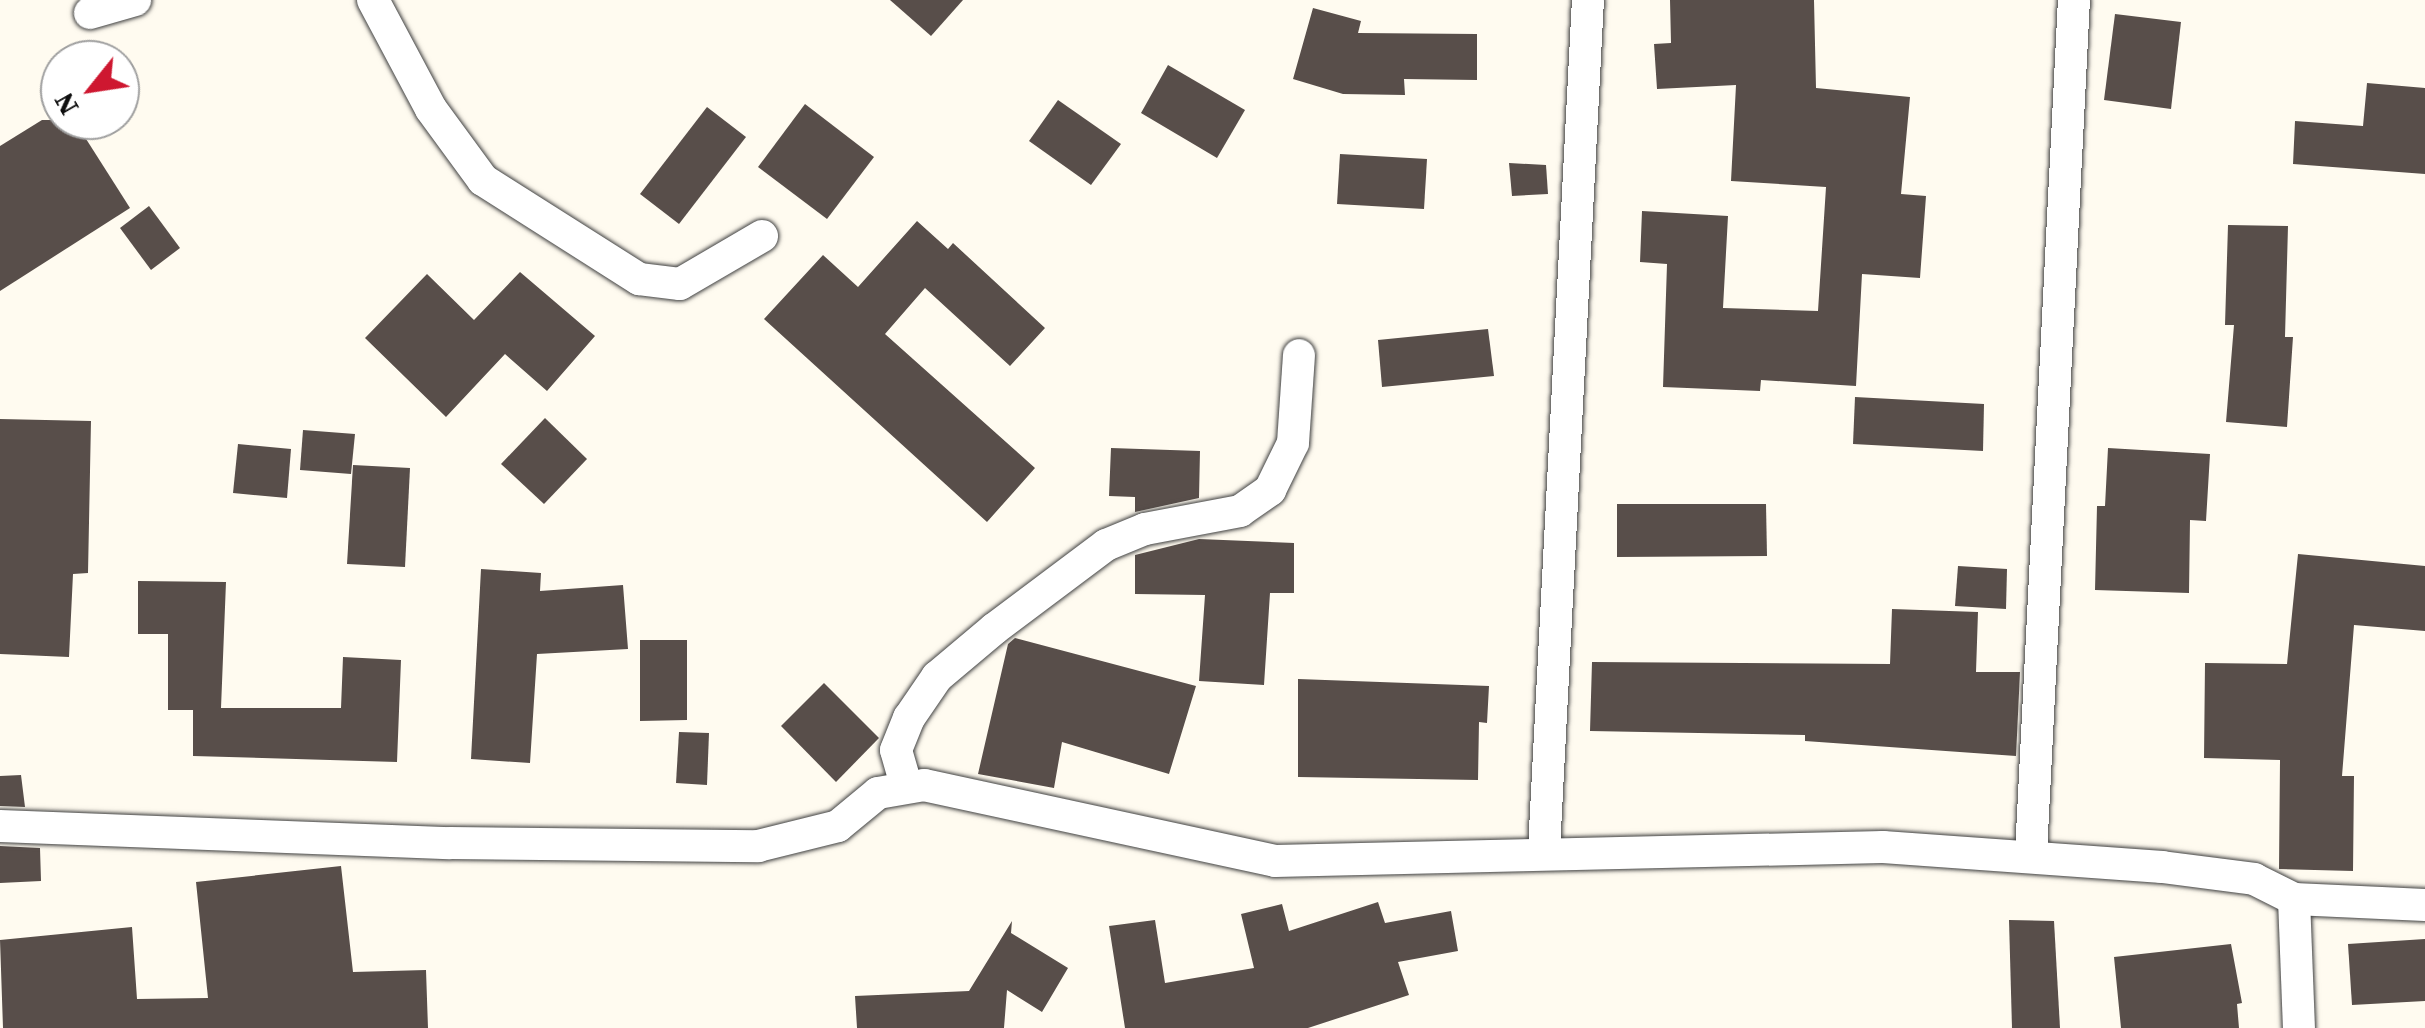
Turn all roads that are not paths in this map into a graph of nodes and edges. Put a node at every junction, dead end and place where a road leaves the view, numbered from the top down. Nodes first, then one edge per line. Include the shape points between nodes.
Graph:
1 (134, 0) edge
2 (373, 0) edge
3 (1588, 0) edge
4 (2074, 0) edge
5 (90, 14) dead end
6 (762, 236) dead end
7 (1299, 355) dead end
8 (906, 785) junction
9 (0, 826) edge
10 (1544, 850) junction
11 (2031, 854) junction
12 (2294, 899) junction
13 (2425, 905) edge
14 (2299, 1028) edge

1 - 5 street
2 - 6 street via 432,109 482,180 625,270 670,287
3 - 10 street
4 - 11 street
7 - 8 street via 1293,443 1270,490 1240,511 1145,529 1106,545 994,630 937,677 909,718 896,750
8 - 9 street via 878,793 838,826 758,846 450,844
8 - 10 street via 1276,860
10 - 11 street via 1705,856 1882,847
11 - 12 street via 2254,880
12 - 13 street
12 - 14 street

